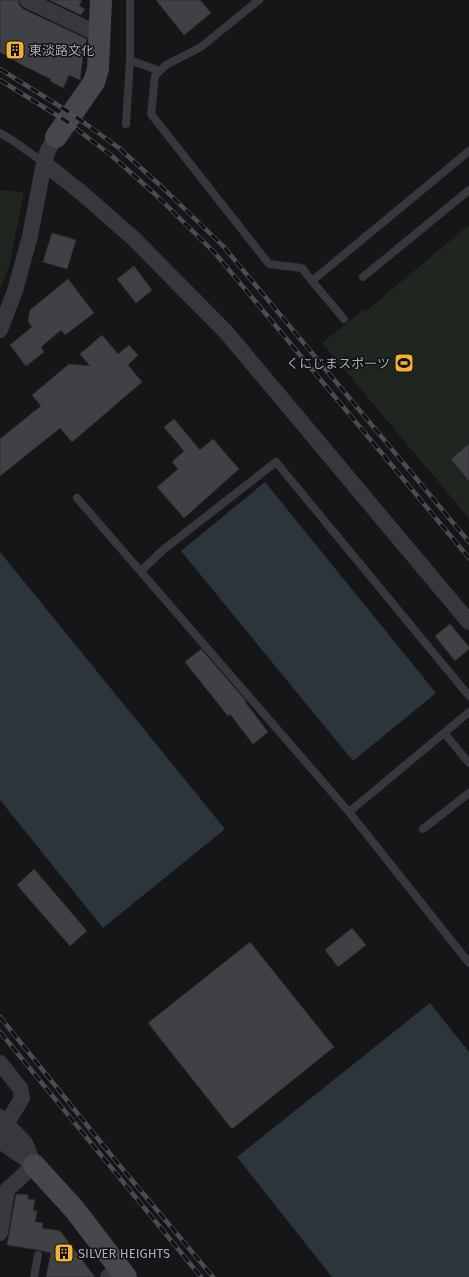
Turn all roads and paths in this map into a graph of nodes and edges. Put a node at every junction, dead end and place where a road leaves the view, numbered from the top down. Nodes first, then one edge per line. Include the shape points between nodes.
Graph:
1 (27, 0) edge
2 (101, 0) edge
3 (130, 0) edge
4 (259, 0) edge
5 (100, 36) junction
6 (130, 60) junction
7 (160, 70) junction
8 (126, 124) dead end
9 (0, 133) edge
10 (56, 137) joint
11 (469, 151) edge
12 (44, 163) junction
13 (469, 190) edge
14 (364, 277) dead end
15 (312, 280) junction
16 (344, 319) dead end
17 (0, 330) edge
18 (77, 498) dead end
19 (141, 571) junction
20 (469, 622) edge
21 (469, 696) edge
22 (469, 712) edge
23 (444, 733) junction
24 (469, 763) edge
25 (469, 793) edge
26 (349, 812) junction
27 (423, 829) dead end
28 (469, 963) edge
29 (0, 1063) edge
30 (2, 1124) edge
31 (0, 1141) edge
32 (34, 1165) junction
33 (4, 1190) edge
34 (0, 1233) edge
35 (38, 1255) dead end
36 (118, 1274) edge
37 (34, 1277) edge

1 - 5 street
2 - 5 street
3 - 6 lane
4 - 7 lane via 201,47
5 - 10 street via 98,69 94,82
6 - 7 lane
6 - 8 lane
7 - 15 lane via 155,76 151,114 268,264 302,268
9 - 12 lane
10 - 12 street
11 - 15 lane
12 - 17 street via 30,236 15,291
12 - 20 street via 133,238 226,332
13 - 14 lane
15 - 16 lane
18 - 19 lane
19 - 21 lane via 163,550 276,462
19 - 26 lane
22 - 23 lane
23 - 24 lane
23 - 26 lane
25 - 27 lane
26 - 28 lane
29 - 30 street via 20,1088 22,1098
30 - 32 street via 25,1144
31 - 32 street
32 - 33 street
32 - 36 street via 75,1210
33 - 34 street
35 - 37 lane

